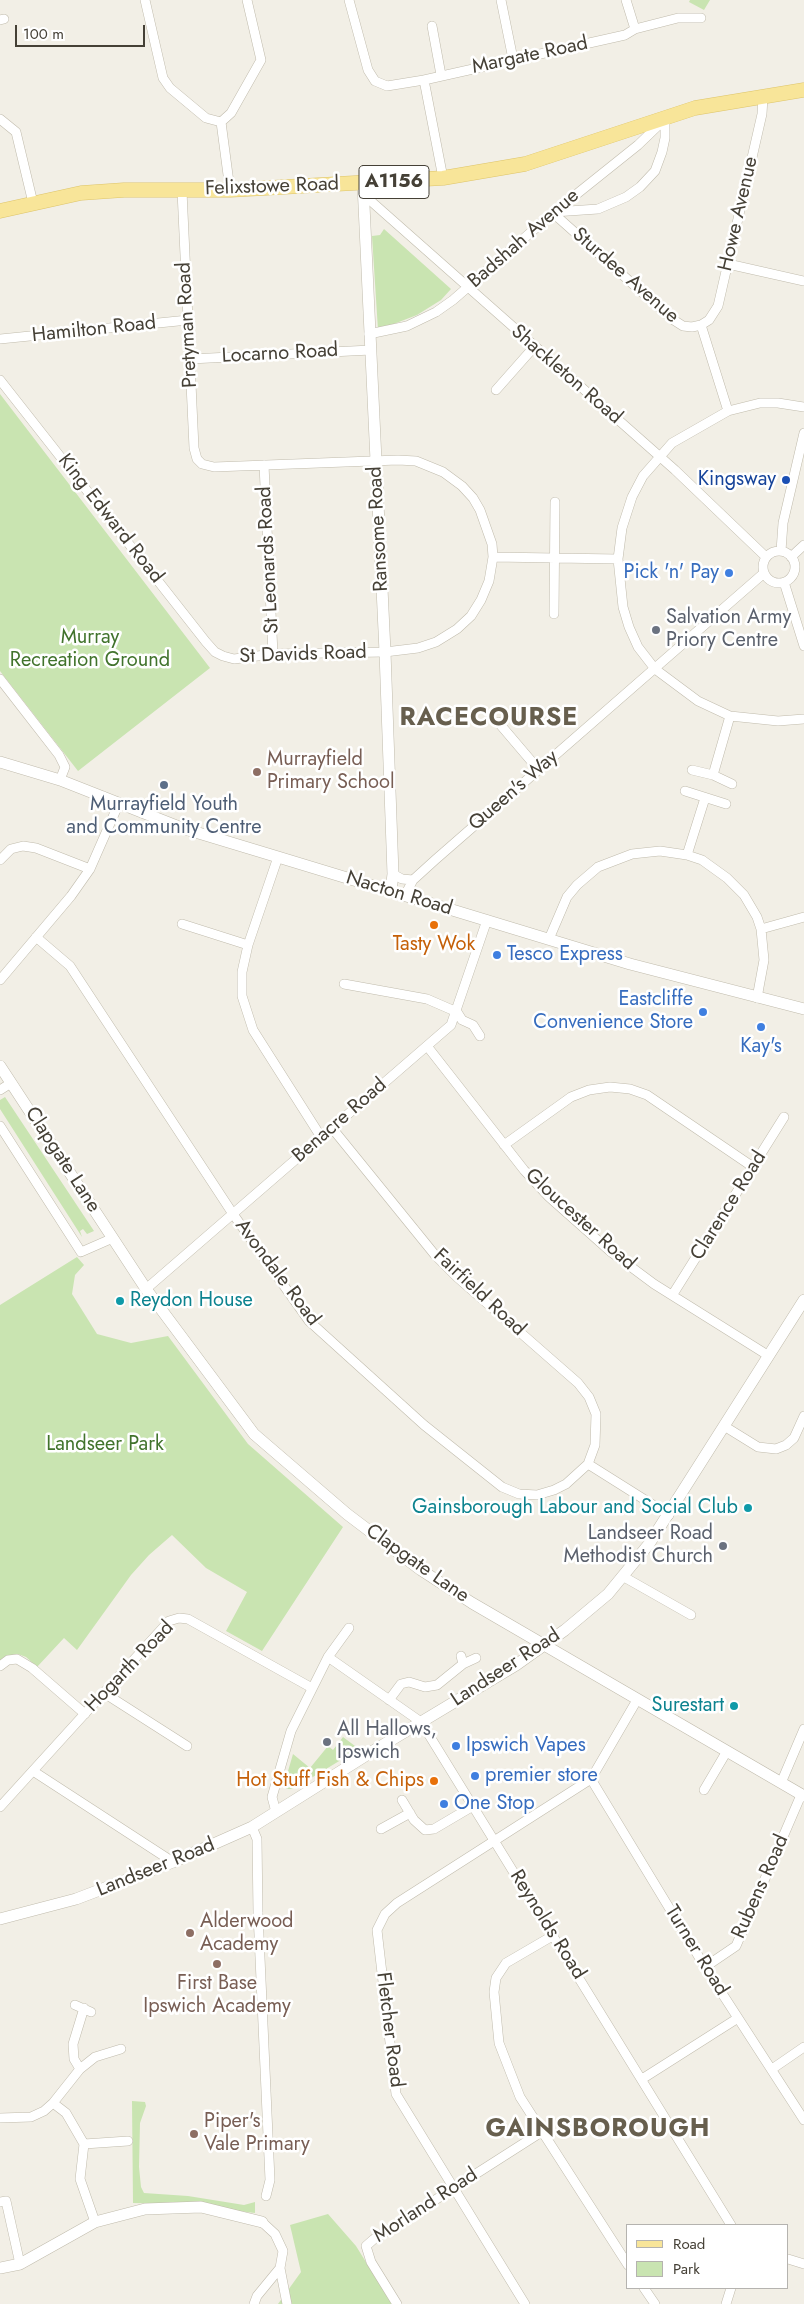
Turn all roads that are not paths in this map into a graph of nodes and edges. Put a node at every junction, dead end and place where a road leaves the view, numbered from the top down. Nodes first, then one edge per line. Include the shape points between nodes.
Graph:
1 (146, 0) edge
2 (248, 0) edge
3 (348, 0) edge
4 (501, 0) edge
5 (626, 0) edge
6 (701, 18) dead end
7 (432, 26) dead end
8 (635, 29) junction
9 (513, 59) junction
10 (441, 75) junction
11 (424, 80) junction
12 (804, 90) edge
13 (763, 97) junction
14 (0, 119) edge
15 (665, 119) junction
16 (220, 122) junction
17 (443, 178) junction
18 (230, 190) junction
19 (364, 190) junction
20 (182, 191) junction
21 (33, 203) junction
22 (0, 211) edge
23 (553, 212) junction
24 (728, 264) junction
25 (804, 281) edge
26 (467, 288) junction
27 (188, 320) junction
28 (702, 325) junction
29 (370, 334) junction
30 (0, 340) edge
31 (534, 347) junction
32 (370, 350) junction
33 (190, 359) junction
34 (0, 380) edge
35 (496, 390) dead end
36 (804, 406) edge
37 (728, 411) junction
38 (804, 433) edge
39 (659, 456) junction
40 (376, 462) junction
41 (264, 465) junction
42 (555, 502) dead end
43 (804, 545) edge
44 (781, 551) junction
45 (493, 557) junction
46 (766, 557) junction
47 (791, 557) junction
48 (554, 558) junction
49 (618, 559) junction
50 (799, 569) edge
51 (764, 573) junction
52 (784, 582) junction
53 (554, 614) dead end
54 (804, 646) edge
55 (384, 652) junction
56 (273, 654) junction
57 (223, 656) joint
58 (654, 668) junction
59 (0, 680) edge
60 (730, 716) junction
61 (804, 719) edge
62 (498, 722) dead end
63 (0, 762) edge
64 (538, 769) junction
65 (692, 770) dead end
66 (713, 776) junction
67 (60, 780) junction
68 (732, 784) dead end
69 (685, 791) dead end
70 (705, 798) junction
71 (119, 803) junction
72 (726, 804) dead end
73 (687, 854) junction
74 (278, 858) junction
75 (0, 860) edge
76 (90, 870) junction
77 (393, 874) junction
78 (413, 880) junction
79 (391, 891) junction
80 (405, 895) junction
81 (804, 917) edge
82 (486, 920) junction
83 (182, 924) dead end
84 (761, 929) junction
85 (36, 937) junction
86 (549, 939) junction
87 (248, 945) junction
88 (0, 980) edge
89 (344, 984) dead end
90 (757, 998) junction
91 (804, 1010) edge
92 (457, 1012) junction
93 (480, 1036) dead end
94 (427, 1046) junction
95 (0, 1066) edge
96 (11, 1083) junction
97 (0, 1090) edge
98 (784, 1117) dead end
99 (0, 1126) edge
100 (332, 1128) junction
101 (321, 1137) junction
102 (504, 1145) junction
103 (754, 1167) junction
104 (233, 1214) junction
105 (112, 1238) junction
106 (146, 1289) junction
107 (673, 1294) junction
108 (804, 1300) edge
109 (769, 1356) junction
110 (804, 1416) edge
111 (724, 1426) junction
112 (588, 1464) junction
113 (669, 1515) junction
114 (624, 1577) junction
115 (691, 1615) dead end
116 (349, 1628) dead end
117 (545, 1645) junction
118 (328, 1657) junction
119 (476, 1658) dead end
120 (0, 1666) edge
121 (312, 1688) junction
122 (104, 1693) junction
123 (388, 1700) junction
124 (638, 1700) junction
125 (85, 1714) junction
126 (421, 1722) junction
127 (804, 1729) edge
128 (187, 1746) dead end
129 (727, 1751) junction
130 (33, 1771) junction
131 (591, 1779) junction
132 (781, 1783) junction
133 (704, 1790) dead end
134 (802, 1796) edge
135 (402, 1800) dead end
136 (473, 1806) junction
137 (0, 1807) edge
138 (276, 1812) junction
139 (410, 1813) junction
140 (252, 1827) junction
141 (381, 1829) dead end
142 (495, 1841) junction
143 (172, 1862) junction
144 (0, 1919) edge
145 (554, 1935) junction
146 (705, 1967) junction
147 (83, 2009) dead end
148 (738, 2018) junction
149 (804, 2047) edge
150 (121, 2049) dead end
151 (80, 2069) junction
152 (772, 2069) junction
153 (642, 2079) junction
154 (53, 2103) junction
155 (0, 2118) edge
156 (804, 2120) edge
157 (543, 2131) junction
158 (128, 2141) dead end
159 (84, 2144) junction
160 (454, 2188) junction
161 (266, 2196) dead end
162 (0, 2202) edge
163 (95, 2222) junction
164 (262, 2222) joint
165 (730, 2224) edge
166 (789, 2260) edge
167 (626, 2262) edge
168 (20, 2264) junction
169 (804, 2264) edge
170 (0, 2268) edge
171 (280, 2268) junction
172 (645, 2289) edge
173 (731, 2289) edge
174 (254, 2304) edge
175 (287, 2304) edge
176 (397, 2304) edge
177 (525, 2304) edge
178 (655, 2304) edge
179 (726, 2304) edge

1 - 16 street via 164,78 170,88 206,118
2 - 16 street via 261,60 231,113
3 - 11 street, Margate Road via 368,70 375,81 387,86
4 - 9 street
5 - 8 street
6 - 8 street, Margate Road via 678,18
7 - 10 street
8 - 9 street, Margate Road via 625,35
9 - 10 street, Margate Road
10 - 11 street, Margate Road
11 - 17 street
12 - 13 main road, Felixstowe Road / A1156
13 - 15 main road, Felixstowe Road / A1156 via 695,108
13 - 24 street, Howe Avenue via 762,114
14 - 21 street via 16,132
15 - 17 main road, Felixstowe Road / A1156 via 525,164
15 - 23 street, Badshah Avenue via 638,145
15 - 23 street via 666,138 662,152 655,171 640,187 598,209
16 - 18 street
17 - 19 main road, Felixstowe Road / A1156
18 - 19 main road, Felixstowe Road / A1156
18 - 20 main road, Felixstowe Road / A1156
19 - 26 street, Shackleton Road
19 - 29 street, Ransome Road
20 - 21 main road, Felixstowe Road / A1156 via 81,193
20 - 27 street, Pretyman Road
21 - 22 main road, Felixstowe Road / A1156
23 - 26 street, Badshah Avenue
23 - 28 street, Sturdee Avenue via 672,319 692,328
24 - 25 street
24 - 28 street, Howe Avenue via 718,306
26 - 29 street, Badshah Avenue via 424,318 407,326
26 - 31 street, Shackleton Road
27 - 30 street, Hamilton Road
27 - 33 street, Pretyman Road
28 - 37 street
29 - 32 street, Ransome Road
31 - 35 street
31 - 39 street, Shackleton Road
32 - 33 street, Locarno Road
32 - 40 street, Ransome Road
33 - 41 street, Pretyman Road via 196,459 214,467
34 - 57 street, King Edward Road via 206,642
36 - 37 street via 760,403
37 - 39 street via 678,439
38 - 44 street via 783,523
39 - 46 street, Shackleton Road
39 - 49 street via 632,497 622,528
40 - 41 street
40 - 45 street via 416,461 443,472 462,486 480,510 492,544
40 - 55 street, Ransome Road
41 - 56 street, St Leonards Road
42 - 48 street
43 - 47 street
44 - 46 street
44 - 47 street
45 - 48 street
45 - 55 street, St Davids Road via 489,581 481,600 457,629 418,648
46 - 51 street
47 - 50 street
48 - 49 street
48 - 53 street
49 - 58 street via 623,607 629,627 638,647
50 - 52 street
51 - 52 street via 775,582
51 - 58 street, Queen's Way
52 - 54 street
55 - 56 street, St Davids Road
55 - 77 street, Ransome Road
56 - 57 street, St Davids Road via 234,659
58 - 60 street via 698,701
58 - 64 street, Queen's Way
59 - 67 street via 59,755 65,767
60 - 61 street via 778,721
60 - 66 street
62 - 64 street
63 - 67 street, Nacton Road
64 - 78 street, Queen's Way
65 - 66 street
66 - 68 street
67 - 71 street, Nacton Road
69 - 70 street
70 - 72 street
70 - 73 street
71 - 74 street, Nacton Road via 182,828
71 - 76 street
73 - 84 street via 702,860 735,886 751,907
73 - 86 street via 660,851 632,854 598,867 567,897
74 - 79 street, Nacton Road
74 - 87 street
75 - 76 street via 11,849 23,846 36,848
76 - 85 street
77 - 78 street
77 - 79 street, Ransome Road
78 - 80 street, Queen's Way
79 - 80 street, Nacton Road
80 - 82 street, Nacton Road
81 - 84 street
82 - 86 street, Nacton Road
82 - 92 street, Benacre Road
83 - 87 street
84 - 90 street via 764,960
85 - 88 street
85 - 104 street, Avondale Road via 70,966
86 - 90 street, Nacton Road
87 - 101 street via 242,972 242,996 252,1030
89 - 92 street via 427,999
90 - 91 street, Nacton Road
92 - 93 street via 462,1020 473,1025
92 - 94 street, Benacre Road via 451,1025
94 - 100 street, Benacre Road
94 - 102 street, Gloucester Road
95 - 96 street, Clapgate Lane
96 - 97 street
96 - 105 street, Clapgate Lane
98 - 103 street, Clarence Road
99 - 105 street, Clapgate Lane via 81,1252
100 - 101 street, Benacre Road
100 - 112 street, Fairfield Road via 434,1255 578,1382 596,1414 595,1445
101 - 104 street, Benacre Road
102 - 103 street via 571,1097 610,1087 647,1095
102 - 107 street, Gloucester Road via 549,1197 585,1229 634,1270
103 - 107 street, Clarence Road
104 - 106 street, Benacre Road
104 - 112 street, Avondale Road via 310,1321 424,1425 502,1488 519,1494 537,1495 566,1484
105 - 106 street, Clapgate Lane
106 - 117 street, Clapgate Lane via 254,1434 347,1514 421,1570
107 - 109 street, Gloucester Road
108 - 109 street, Landseer Road
109 - 111 street, Landseer Road
110 - 111 street via 794,1438 776,1449 758,1447
111 - 113 street, Landseer Road
112 - 113 street
113 - 114 street, Landseer Road
114 - 115 street
114 - 117 street, Landseer Road
116 - 118 street
117 - 124 street, Clapgate Lane
117 - 126 street, Landseer Road
118 - 121 street
118 - 123 street, Reynolds Road
119 - 123 street via 462,1660 437,1685 401,1684
120 - 125 street via 8,1660 17,1659
121 - 122 street, Hogarth Road via 210,1630 179,1618 169,1621
121 - 138 street via 291,1731 272,1797
122 - 125 street, Hogarth Road
122 - 128 street
123 - 126 street, Reynolds Road
124 - 129 street, Clapgate Lane
124 - 131 street
125 - 130 street, Hogarth Road
126 - 136 street, Reynolds Road
126 - 138 street, Landseer Road
127 - 132 street
129 - 132 street, Clapgate Lane
129 - 133 street
130 - 137 street, Hogarth Road
130 - 143 street
131 - 142 street, Fletcher Road
131 - 146 street, Turner Road
132 - 134 street, Clapgate Lane
134 - 146 street, Rubens Road via 736,1946
135 - 139 street
136 - 139 street via 434,1829 425,1830
136 - 142 street, Reynolds Road
138 - 140 street, Landseer Road
139 - 141 street
140 - 143 street, Landseer Road
140 - 161 street via 257,1839 270,2180
142 - 145 street, Reynolds Road
142 - 160 street, Fletcher Road via 397,1902 385,1914 377,1930 396,2094
143 - 144 street, Landseer Road via 76,1899
145 - 153 street, Reynolds Road
145 - 157 street via 506,1963 496,1978 494,1992 499,2043 520,2097
146 - 148 street, Turner Road
147 - 151 street via 73,2044 74,2059
148 - 152 street, Turner Road
148 - 153 street
149 - 152 street
150 - 151 street via 95,2057
151 - 154 street
152 - 156 street, Turner Road
153 - 165 street, Reynolds Road
154 - 155 street via 31,2117
154 - 159 street via 66,2113
157 - 160 street, Morland Road
157 - 167 street
158 - 159 street
159 - 163 street via 80,2179
160 - 176 street, Morland Road via 366,2246 371,2262
160 - 177 street, Fletcher Road
162 - 168 street via 6,2201
163 - 164 street via 145,2209 200,2207
163 - 168 street
164 - 171 street via 275,2234 283,2251
166 - 169 street
168 - 170 street
171 - 174 street
171 - 175 street
172 - 178 street
173 - 179 street

